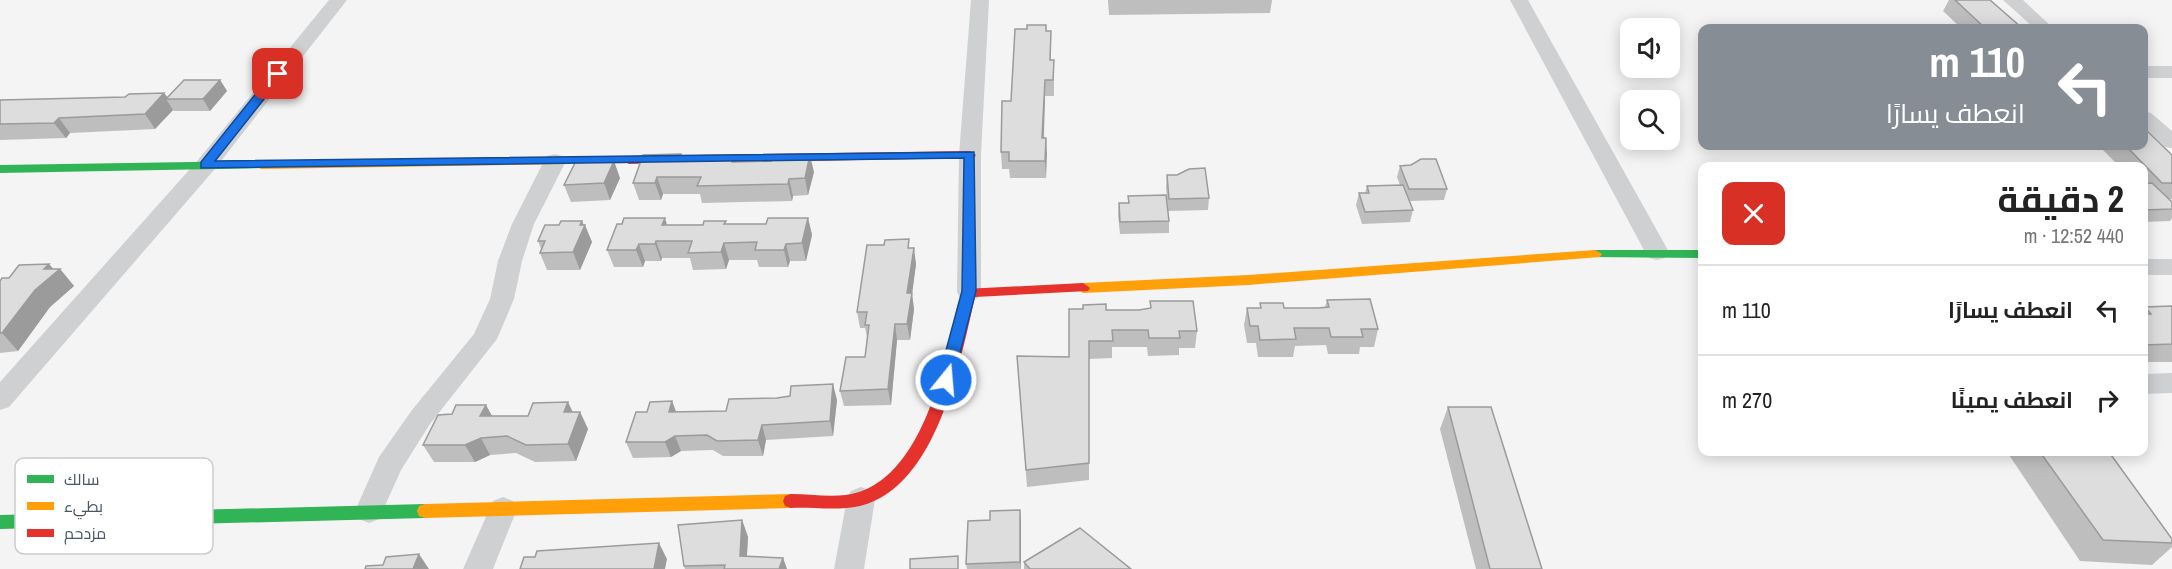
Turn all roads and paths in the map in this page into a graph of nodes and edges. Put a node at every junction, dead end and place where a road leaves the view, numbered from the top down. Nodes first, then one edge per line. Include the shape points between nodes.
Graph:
1 (338, 0) edge
2 (980, 0) edge
3 (1519, 0) edge
4 (2012, 0) edge
5 (2039, 24) edge
6 (2148, 72) edge
7 (2172, 72) edge
8 (2148, 121) edge
9 (2172, 142) edge
10 (970, 155) junction
11 (555, 161) junction
12 (206, 165) junction
13 (0, 169) edge
14 (1657, 252) junction
15 (1698, 254) edge
16 (2148, 267) edge
17 (2172, 267) edge
18 (969, 291) junction
19 (2172, 383) edge
20 (2148, 384) edge
21 (0, 400) edge
22 (861, 499) junction
23 (503, 509) junction
24 (369, 511) junction
25 (213, 516) edge
26 (0, 522) edge
27 (15, 522) edge
28 (478, 569) edge
29 (849, 569) edge

1 - 12 street
2 - 10 street
3 - 14 street
4 - 5 street
6 - 7 street
8 - 9 street
10 - 11 street
10 - 18 street
11 - 12 street
11 - 24 street via 523,224 502,299 484,339 421,417 389,465
12 - 13 street
12 - 21 street
14 - 15 street
14 - 18 street via 1568,254 1339,273
16 - 17 street
18 - 22 street via 940,400 914,457 891,482
19 - 20 street
22 - 23 street
22 - 29 street
23 - 24 street
23 - 28 street
24 - 25 street
26 - 27 street

